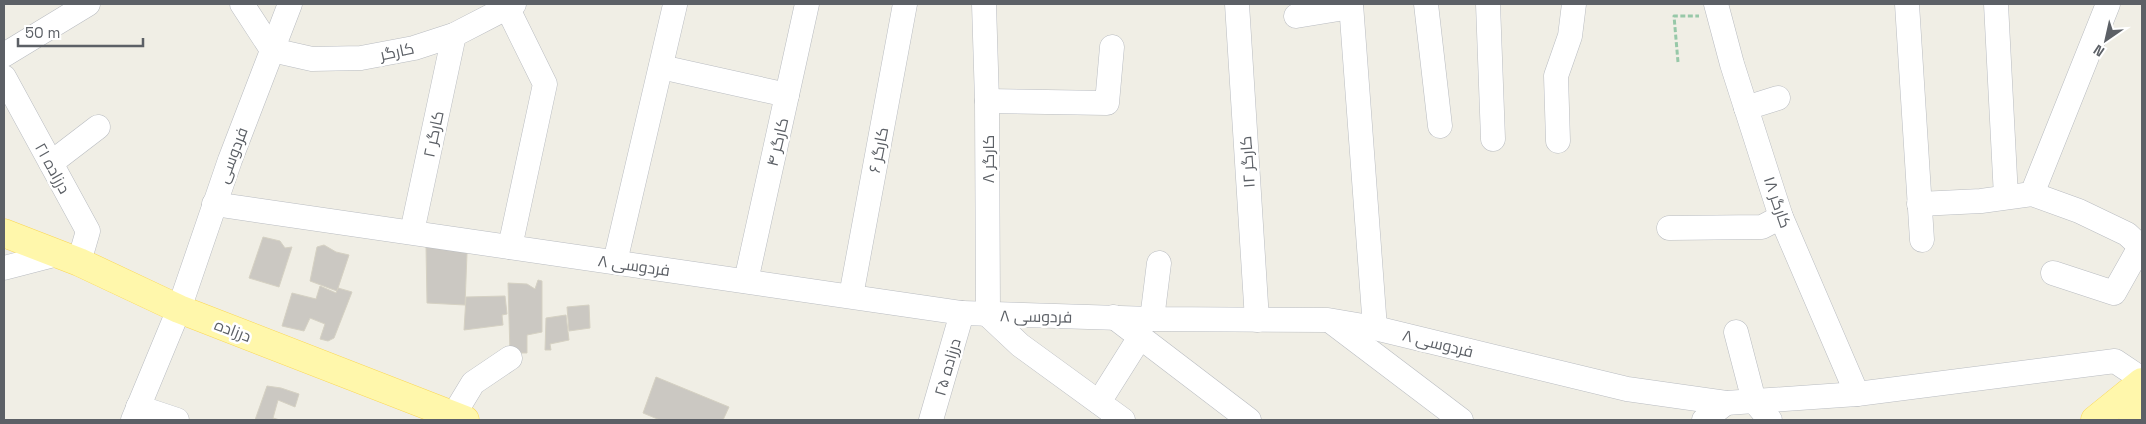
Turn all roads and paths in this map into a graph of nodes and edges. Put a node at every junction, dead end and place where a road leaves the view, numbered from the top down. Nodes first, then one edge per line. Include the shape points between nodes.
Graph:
1 (88, 4) edge
2 (242, 4) edge
3 (290, 4) edge
4 (807, 4) edge
5 (905, 4) edge
6 (984, 4) edge
7 (1238, 4) edge
8 (1426, 4) edge
9 (1488, 4) edge
10 (1574, 4) edge
11 (1907, 4) edge
12 (1996, 4) edge
13 (2108, 4) edge
14 (676, 5) dead end
15 (511, 6) edge
16 (1351, 6) edge
17 (1718, 10) edge
18 (1296, 16) dead end
19 (454, 35) junction
20 (1112, 47) dead end
21 (272, 50) junction
22 (4, 55) edge
23 (1678, 62) dead end
24 (661, 66) junction
25 (4, 77) edge
26 (787, 95) junction
27 (1778, 98) dead end
28 (987, 101) junction
29 (1746, 108) junction
30 (1440, 126) dead end
31 (98, 127) dead end
32 (1493, 138) dead end
33 (1558, 141) dead end
34 (50, 163) junction
35 (2032, 194) junction
36 (2006, 196) junction
37 (214, 204) junction
38 (1920, 204) junction
39 (1781, 217) junction
40 (1669, 228) dead end
41 (412, 232) junction
42 (4, 233) edge
43 (1922, 240) dead end
44 (510, 247) junction
45 (2141, 248) edge
46 (68, 258) junction
47 (615, 262) junction
48 (1159, 263) dead end
49 (4, 268) edge
50 (2053, 273) dead end
51 (746, 281) junction
52 (851, 296) junction
53 (179, 308) junction
54 (962, 314) junction
55 (988, 315) junction
56 (1257, 320) junction
57 (1328, 320) junction
58 (1146, 328) junction
59 (1375, 328) junction
60 (1736, 332) dead end
61 (510, 358) dead end
62 (2142, 380) edge
63 (1857, 394) junction
64 (1754, 401) junction
65 (1099, 402) junction
66 (1726, 402) junction
67 (135, 413) edge
68 (2142, 413) edge
69 (459, 418) edge
70 (177, 420) edge
71 (931, 420) edge
72 (1123, 420) edge
73 (1249, 420) edge
74 (1460, 420) edge
75 (1704, 420) edge
76 (1770, 420) edge
77 (2094, 420) edge
78 (2133, 420) edge

1 - 22 street
2 - 21 street
3 - 21 street, فردوسی
4 - 26 street, کارگر ۴
5 - 52 street, کارگر ۶
6 - 28 street, کارگر ۸
7 - 56 street, کارگر ۱۲
8 - 30 street
9 - 32 street
10 - 33 street via 1570,36 1556,76
11 - 38 street
12 - 36 street
13 - 35 street
14 - 24 street
15 - 19 street, کارگر
15 - 44 street via 545,84
16 - 18 street
16 - 59 street
17 - 23 path via 1674,16
17 - 29 street, کارگر ۱۸
19 - 21 street, کارگر via 414,48 361,58 312,59
19 - 41 street, کارگر ۲
20 - 28 street via 1107,103
21 - 37 street, فردوسی
24 - 26 street
24 - 47 street
25 - 34 street, درزاده ۲۱
26 - 51 street, کارگر ۴
27 - 29 street
28 - 55 street, کارگر ۸
29 - 39 street, کارگر ۱۸
31 - 34 street
34 - 46 street, درزاده ۲۱ via 88,231
35 - 36 street
35 - 45 street via 2079,211 2127,234
36 - 38 street via 1981,201
37 - 41 street, فردوسی ۸
37 - 53 street, فردوسی
38 - 43 street
39 - 40 street via 1762,227
39 - 63 street, کارگر ۱۸
41 - 44 street, فردوسی ۸
42 - 46 main road, درزاده
44 - 47 street, فردوسی ۸
45 - 50 street via 2114,293
46 - 49 street
46 - 53 main road, درزاده
47 - 51 street, فردوسی ۸
48 - 58 street
51 - 52 street, فردوسی ۸
52 - 54 street, فردوسی ۸
53 - 67 street, فردوسی
53 - 69 main road, درزاده
54 - 55 street, فردوسی ۸
54 - 71 street, درزاده ۲۵
55 - 58 street, فردوسی ۸ via 1114,318
55 - 65 street via 1020,345
56 - 57 street, فردوسی ۸
56 - 58 street, فردوسی ۸
57 - 59 street, فردوسی ۸
57 - 74 street
58 - 65 street
58 - 73 street
59 - 66 street, فردوسی ۸ via 1627,390
60 - 64 street
61 - 69 street via 473,383
62 - 63 street, فردوسی ۸ via 2115,361
62 - 77 main road
63 - 64 street, فردوسی ۸
64 - 66 street, فردوسی ۸
64 - 76 street
65 - 72 street
66 - 75 street
67 - 70 street
68 - 78 main road

